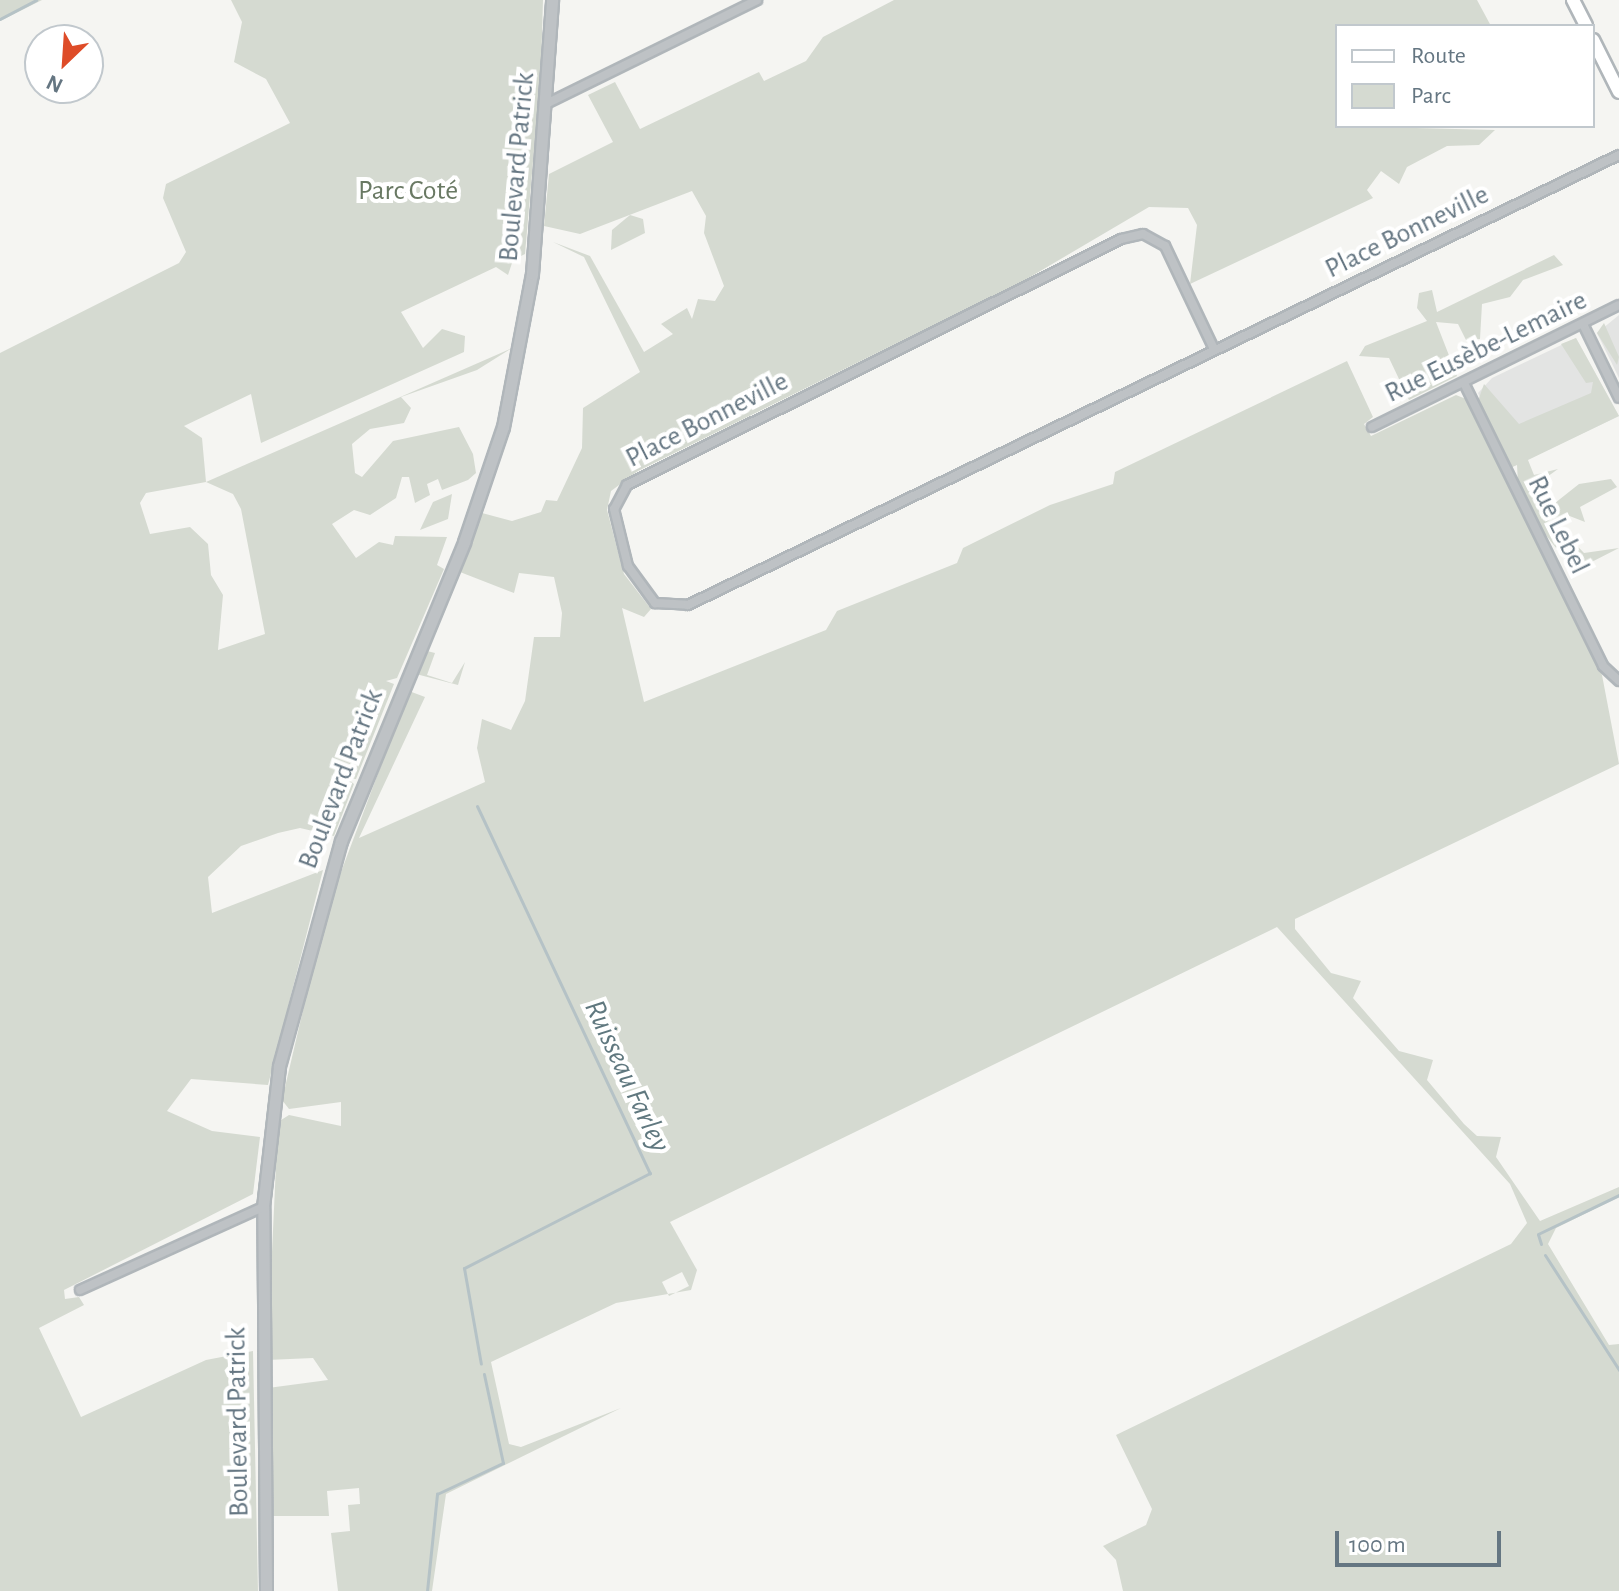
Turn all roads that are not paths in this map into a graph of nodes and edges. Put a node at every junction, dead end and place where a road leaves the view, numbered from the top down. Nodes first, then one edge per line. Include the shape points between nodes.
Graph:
1 (552, 0) edge
2 (757, 0) edge
3 (1573, 0) edge
4 (1585, 24) edge
5 (1595, 43) edge
6 (1615, 74) edge
7 (1619, 92) edge
8 (548, 103) junction
9 (1619, 155) edge
10 (1619, 305) edge
11 (1583, 324) junction
12 (1214, 349) junction
13 (1464, 383) junction
14 (1619, 398) edge
15 (1372, 427) dead end
16 (1619, 681) edge
17 (263, 1207) junction
18 (80, 1290) dead end
19 (266, 1591) edge

1 - 8 street, Boulevard Patrick
2 - 8 street
3 - 4 main road
5 - 6 main road
6 - 7 main road
8 - 17 street, Boulevard Patrick via 529,299 503,427 321,902 279,1066
9 - 12 street, Place Bonneville
10 - 11 street, Rue Eusèbe-Lemaire
11 - 13 street, Rue Eusèbe-Lemaire
11 - 14 street
12 - 12 street, Place Bonneville via 1165,246 1143,234 1121,239 627,485 614,509 628,566 649,599 668,608 688,605
13 - 15 street, Rue Eusèbe-Lemaire
13 - 16 street, Rue Lebel via 1603,666
17 - 18 street
17 - 19 street, Boulevard Patrick

